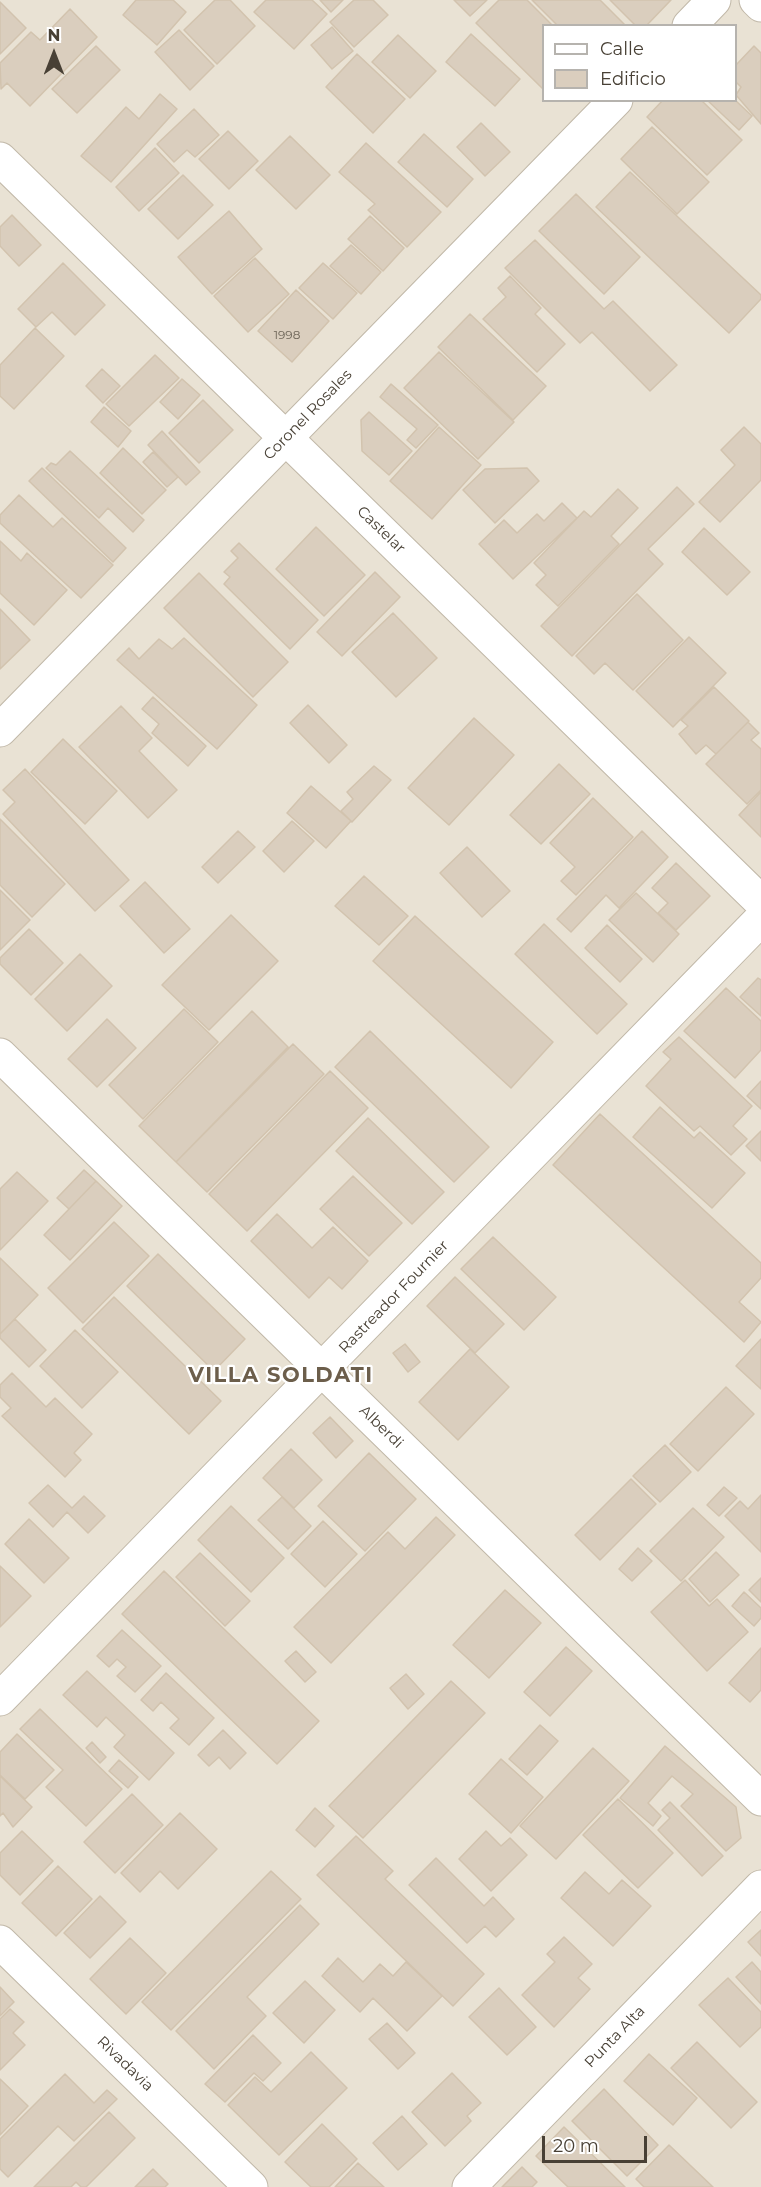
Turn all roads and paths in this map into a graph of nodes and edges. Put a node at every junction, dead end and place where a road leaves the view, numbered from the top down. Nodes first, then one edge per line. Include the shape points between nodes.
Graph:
1 (714, 0) edge
2 (756, 0) edge
3 (761, 5) edge
4 (691, 24) edge
5 (614, 102) edge
6 (0, 159) edge
7 (286, 438) junction
8 (0, 730) edge
9 (761, 902) edge
10 (761, 919) edge
11 (0, 1055) edge
12 (322, 1370) junction
13 (0, 1699) edge
14 (761, 1799) edge
15 (761, 1887) edge
16 (0, 1942) edge
17 (251, 2187) edge
18 (469, 2187) edge

1 - 4 street
2 - 3 street
5 - 7 street, Coronel Rosales
6 - 7 street, Castelar
7 - 8 street, Coronel Rosales
7 - 9 street, Castelar
10 - 12 street, Rastreador Fournier
11 - 12 street, Alberdi
12 - 13 street, Rastreador Fournier
12 - 14 street, Alberdi
15 - 18 street, Punta Alta
16 - 17 street, Rivadavia

